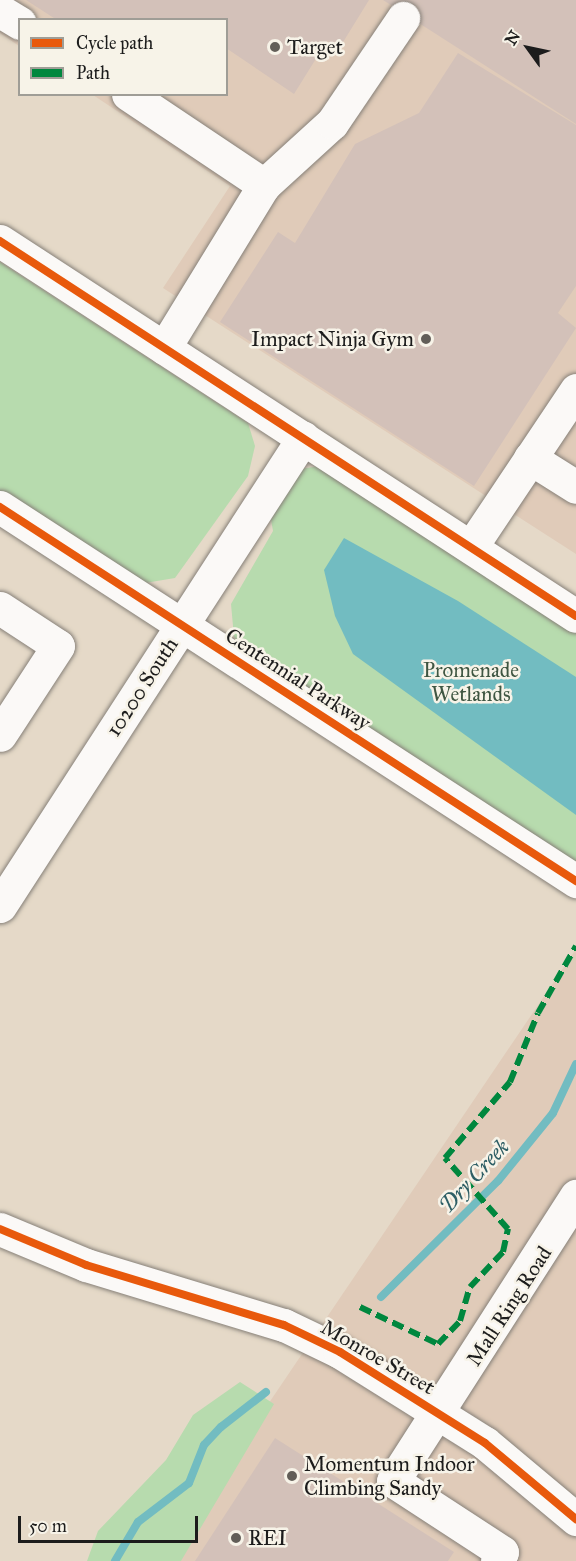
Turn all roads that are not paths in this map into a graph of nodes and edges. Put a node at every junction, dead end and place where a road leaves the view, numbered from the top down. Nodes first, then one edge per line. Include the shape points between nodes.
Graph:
1 (0, 10) edge
2 (403, 18) dead end
3 (18, 22) edge
4 (131, 96) edge
5 (264, 184) junction
6 (0, 242) edge
7 (164, 348) junction
8 (576, 390) edge
9 (303, 438) junction
10 (530, 458) junction
11 (576, 487) edge
12 (0, 507) edge
13 (471, 547) junction
14 (0, 608) edge
15 (576, 616) edge
16 (182, 625) junction
17 (0, 735) edge
18 (576, 881) edge
19 (0, 906) edge
20 (576, 1196) edge
21 (0, 1229) edge
22 (438, 1414) junction
23 (576, 1519) edge
24 (496, 1561) edge

1 - 3 street
2 - 5 street via 332,123
4 - 5 street
5 - 7 street
6 - 7 street
7 - 9 street
8 - 10 street
9 - 13 street
9 - 16 street, 10200 South
10 - 11 street
10 - 13 street
12 - 16 street, Centennial Parkway
13 - 15 street
14 - 17 street via 58,646
16 - 18 street, Centennial Parkway
16 - 19 street, 10200 South
20 - 22 street, Mall Ring Road
21 - 22 street, Monroe Street via 86,1265 284,1325 340,1352
22 - 23 street, Monroe Street via 523,1472
22 - 24 street, Mall Ring Road via 393,1481 502,1552

